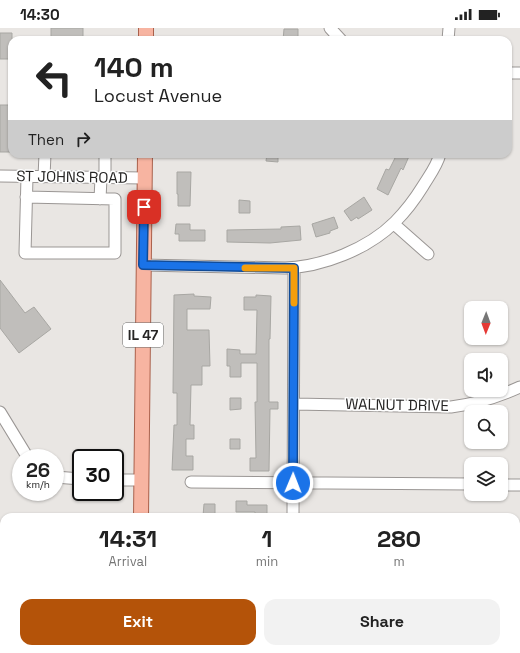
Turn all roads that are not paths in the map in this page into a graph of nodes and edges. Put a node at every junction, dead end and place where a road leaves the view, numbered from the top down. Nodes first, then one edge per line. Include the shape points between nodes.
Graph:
1 (330, 28) edge
2 (337, 36) edge
3 (45, 158) edge
4 (105, 158) edge
5 (144, 158) edge
6 (439, 158) edge
7 (0, 176) edge
8 (27, 177) junction
9 (44, 177) junction
10 (103, 178) junction
11 (144, 178) junction
12 (26, 197) junction
13 (100, 199) junction
14 (394, 224) junction
15 (428, 254) dead end
16 (143, 265) junction
17 (294, 268) junction
18 (520, 387) edge
19 (294, 404) junction
20 (0, 412) edge
21 (23, 449) edge
22 (124, 480) edge
23 (141, 480) junction
24 (191, 482) dead end
25 (293, 483) junction
26 (464, 484) edge
27 (508, 485) edge
28 (520, 485) edge
29 (141, 513) edge
30 (293, 513) edge

1 - 2 street
3 - 9 street
4 - 10 street
5 - 11 main road, IL 47
6 - 14 street via 409,208
7 - 8 street, ST JOHNS ROAD
8 - 9 street, ST JOHNS ROAD
8 - 12 street
9 - 10 street, ST JOHNS ROAD
10 - 11 street, ST JOHNS ROAD
10 - 13 street
11 - 16 main road, IL 47
12 - 13 street
12 - 13 street via 25,253 115,253 115,199
14 - 15 street
14 - 17 street via 357,249 333,259
16 - 17 street
16 - 23 main road, IL 47
17 - 19 street
18 - 19 street, WALNUT DRIVE via 471,404 451,407
19 - 25 street
20 - 21 street
22 - 23 street
23 - 29 main road, IL 47
24 - 25 street
25 - 26 street
25 - 30 street
27 - 28 street

